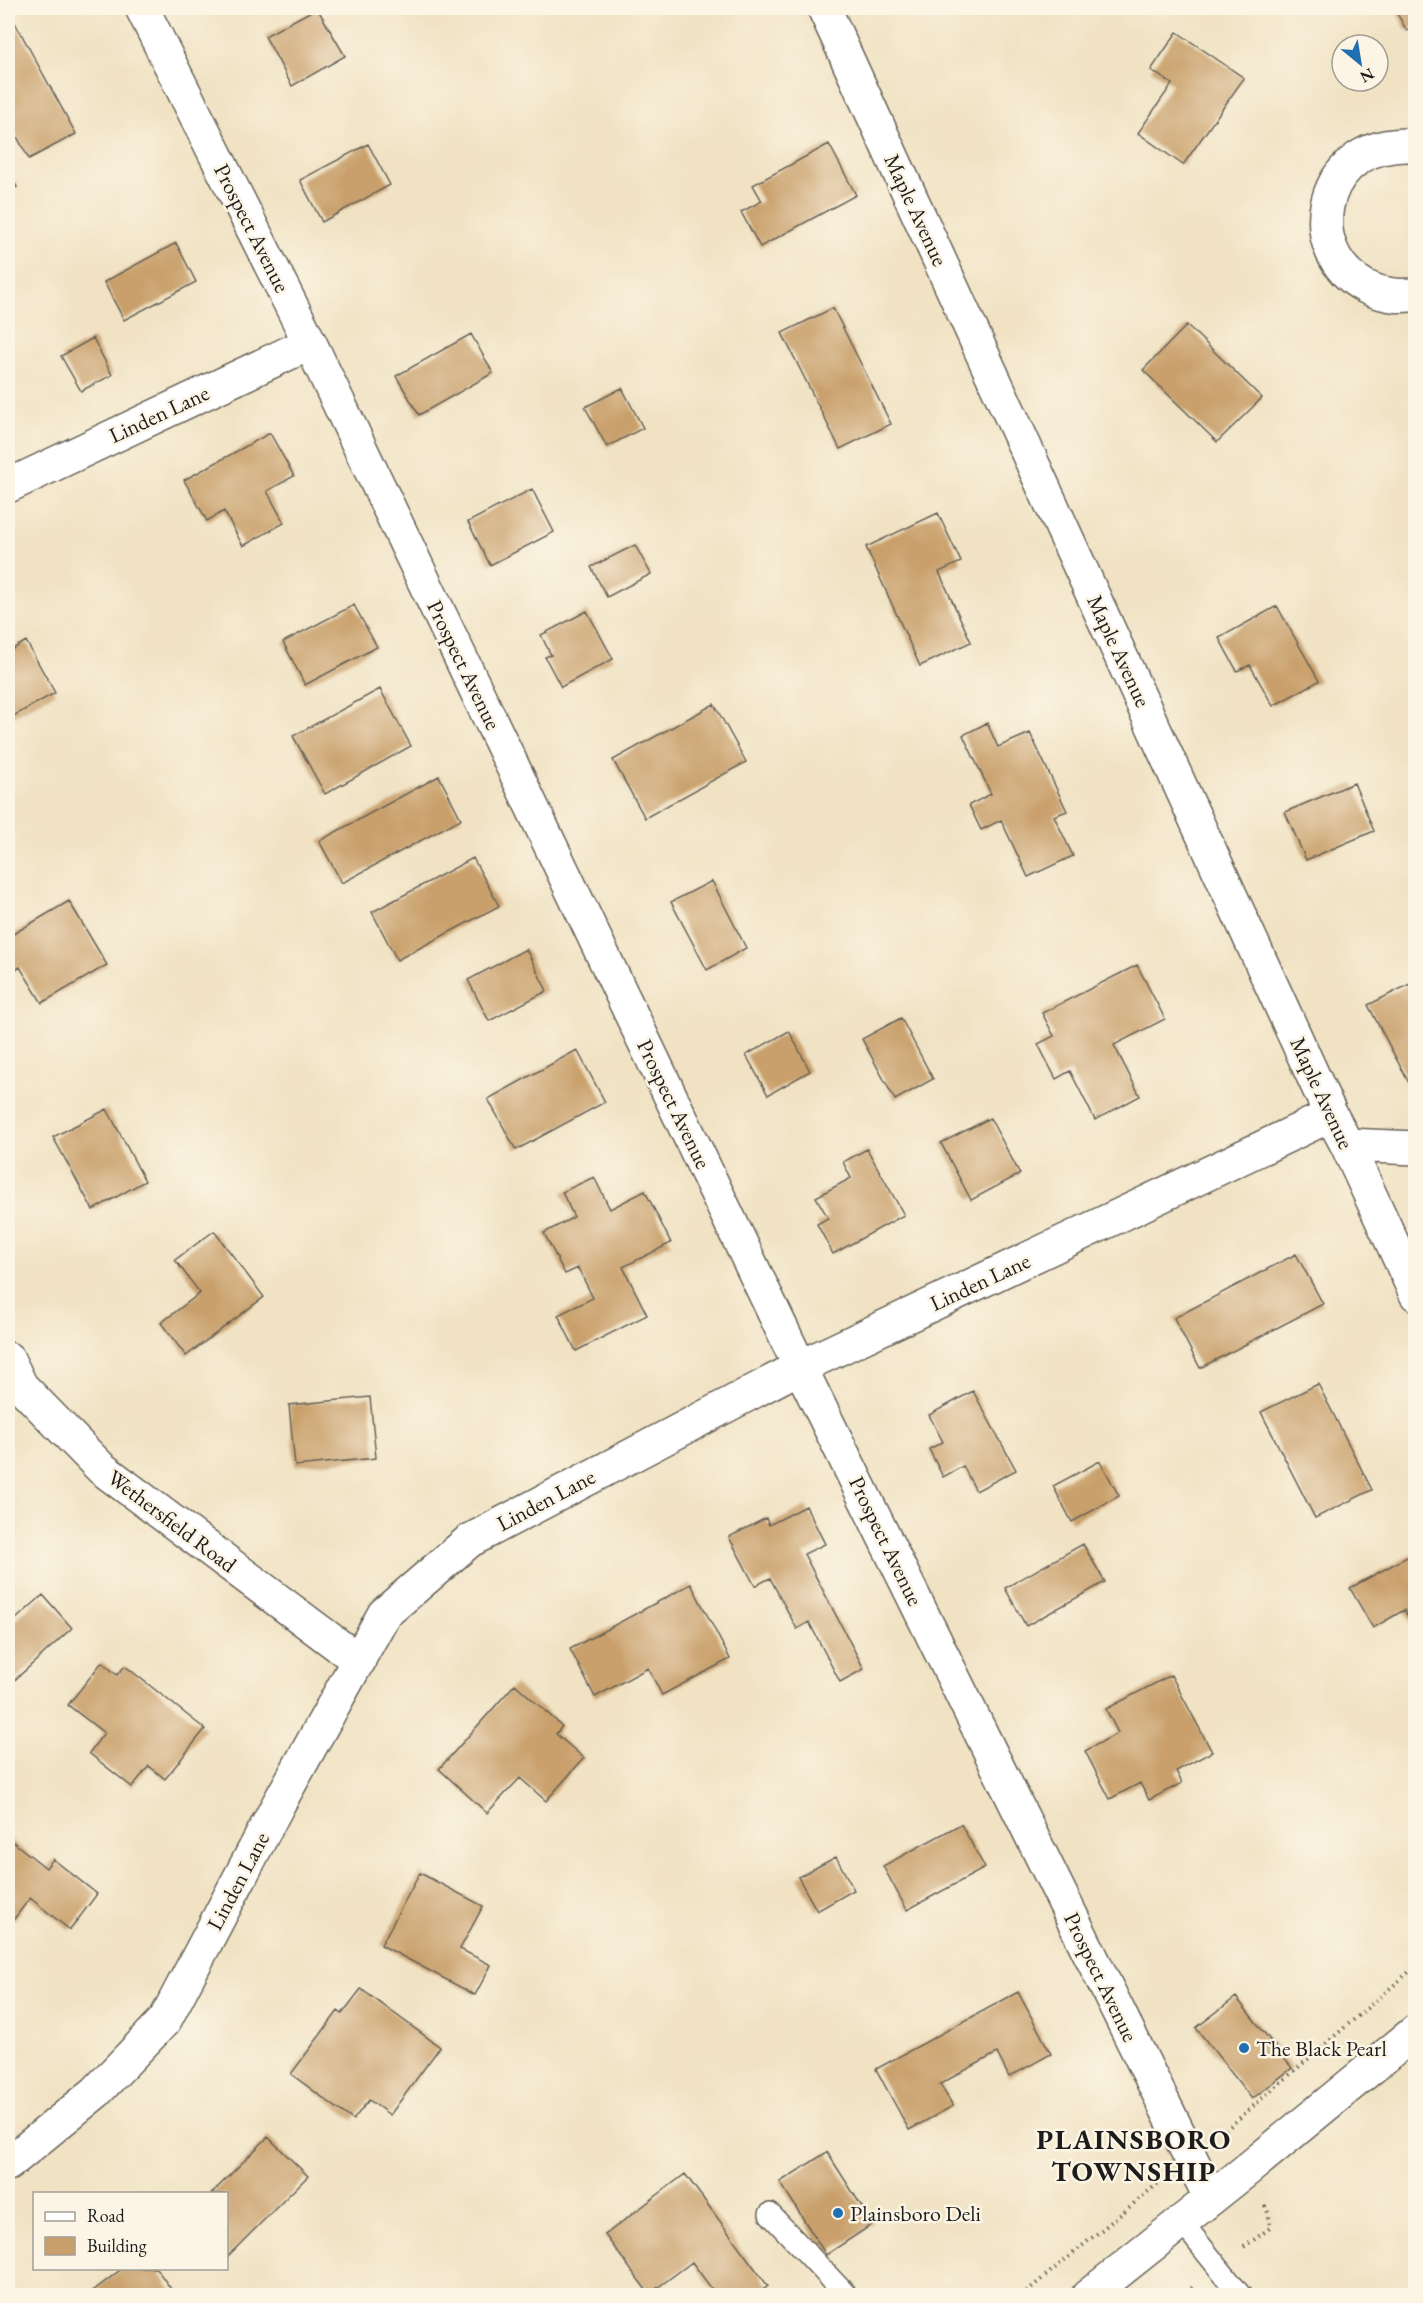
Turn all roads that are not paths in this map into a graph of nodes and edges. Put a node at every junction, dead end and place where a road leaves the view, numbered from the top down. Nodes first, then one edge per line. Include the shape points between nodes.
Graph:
1 (142, 8) edge
2 (824, 8) edge
3 (1416, 146) edge
4 (1416, 294) edge
5 (310, 344) junction
6 (8, 486) edge
7 (1331, 1115) junction
8 (1347, 1145) junction
9 (1416, 1148) edge
10 (1416, 1294) edge
11 (8, 1359) edge
12 (800, 1367) junction
13 (358, 1660) junction
14 (1416, 2031) edge
15 (8, 2164) edge
16 (1210, 2197) junction
17 (770, 2214) dead end
18 (1181, 2221) junction
19 (847, 2295) edge
20 (1088, 2295) edge
21 (1241, 2295) edge

1 - 5 street, Prospect Avenue
2 - 7 street, Maple Avenue
3 - 4 street via 1377,147 1356,159 1335,182 1326,204 1326,236 1334,258 1356,281 1377,292
5 - 6 street, Linden Lane
5 - 12 street, Prospect Avenue
7 - 8 street, Maple Avenue
7 - 12 street, Linden Lane
8 - 9 street
8 - 10 street, Maple Avenue
11 - 13 street, Wethersfield Road via 21,1386 101,1468
12 - 13 street, Linden Lane via 469,1541 384,1614
12 - 16 street, Prospect Avenue
13 - 15 street, Linden Lane via 165,2020 96,2092
14 - 16 street
16 - 18 street
17 - 19 lane
18 - 20 street
18 - 21 lane

